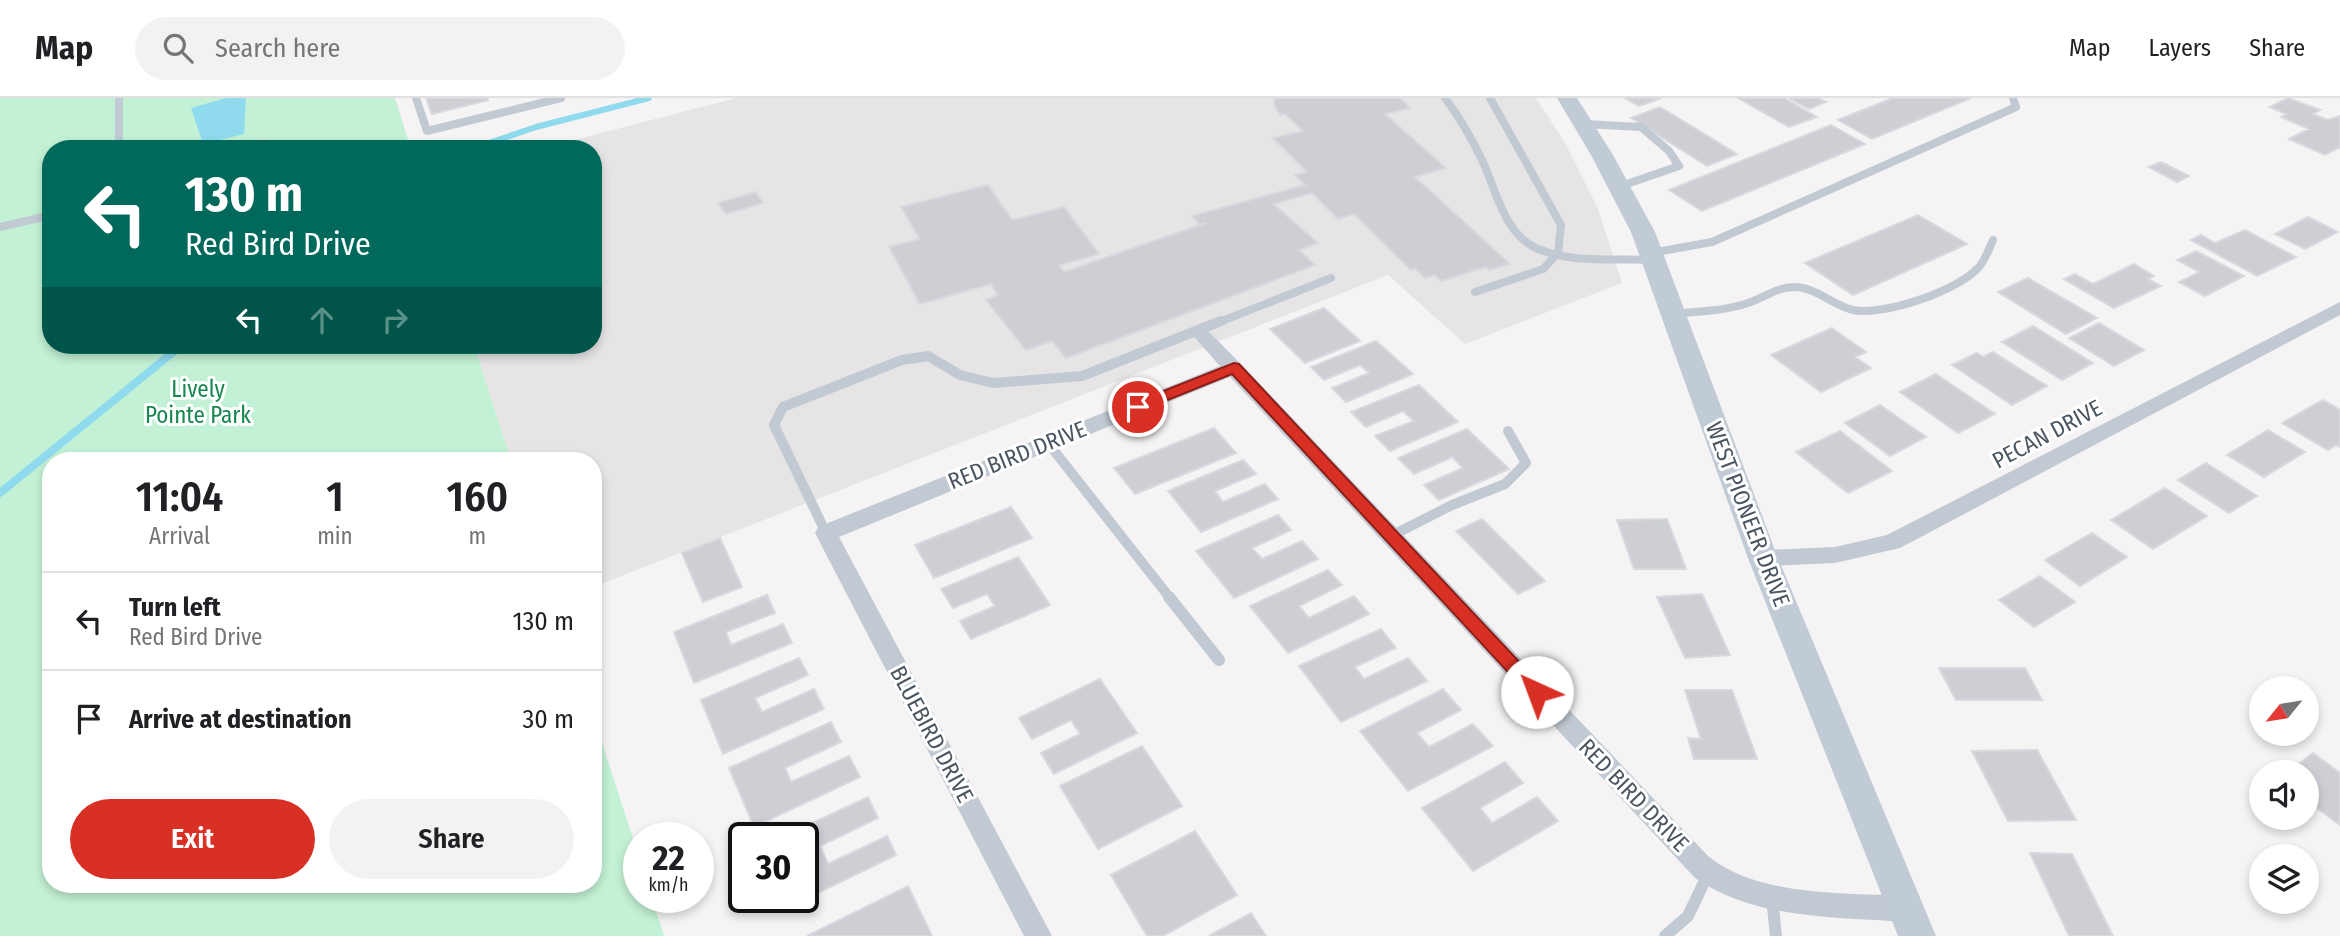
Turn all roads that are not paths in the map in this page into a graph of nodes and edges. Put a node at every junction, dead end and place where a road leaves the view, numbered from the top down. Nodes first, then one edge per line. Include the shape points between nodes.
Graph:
1 (118, 98) edge
2 (416, 98) edge
3 (561, 98) edge
4 (1446, 98) edge
5 (1490, 98) edge
6 (1567, 98) edge
7 (2013, 98) edge
8 (1584, 124) junction
9 (119, 140) edge
10 (1618, 187) junction
11 (42, 217) edge
12 (0, 228) edge
13 (1993, 240) dead end
14 (1558, 253) junction
15 (1652, 256) junction
16 (1331, 278) dead end
17 (1475, 292) dead end
18 (2340, 308) edge
19 (1672, 314) junction
20 (1198, 331) junction
21 (1234, 368) junction
22 (1508, 431) dead end
23 (1048, 443) junction
24 (826, 533) junction
25 (1391, 536) junction
26 (1763, 558) junction
27 (1219, 660) dead end
28 (1709, 872) junction
29 (1772, 895) junction
30 (1912, 923) edge
31 (1038, 936) edge
32 (1665, 936) edge
33 (1776, 936) edge

1 - 9 lane
2 - 3 lane via 427,131
4 - 14 lane via 1486,167 1512,229 1537,249
5 - 14 lane via 1561,225
6 - 8 main road, WEST PIONEER DRIVE
7 - 15 lane via 2016,107 1712,242
8 - 10 main road, WEST PIONEER DRIVE
8 - 10 lane via 1641,127 1670,151 1679,166
10 - 15 main road, WEST PIONEER DRIVE
11 - 12 lane
13 - 19 lane via 1977,271 1877,312 1854,310 1794,287 1751,302
14 - 15 lane
14 - 17 lane via 1543,269
15 - 19 main road, WEST PIONEER DRIVE
16 - 20 lane
18 - 26 street, PECAN DRIVE via 1892,542 1820,557
19 - 26 main road, WEST PIONEER DRIVE
20 - 21 street
20 - 24 lane via 1082,376 993,383 960,375 928,356 902,360 783,407 774,425
21 - 23 street, RED BIRD DRIVE
21 - 25 street, RED BIRD DRIVE
22 - 25 lane via 1527,463 1504,484
23 - 24 street, RED BIRD DRIVE
23 - 27 lane
24 - 31 street, BLUEBIRD DRIVE
25 - 28 street, RED BIRD DRIVE
26 - 30 main road, WEST PIONEER DRIVE
28 - 29 street, RED BIRD DRIVE via 1745,889
28 - 32 lane via 1688,916
29 - 30 street, RED BIRD DRIVE
29 - 33 lane

